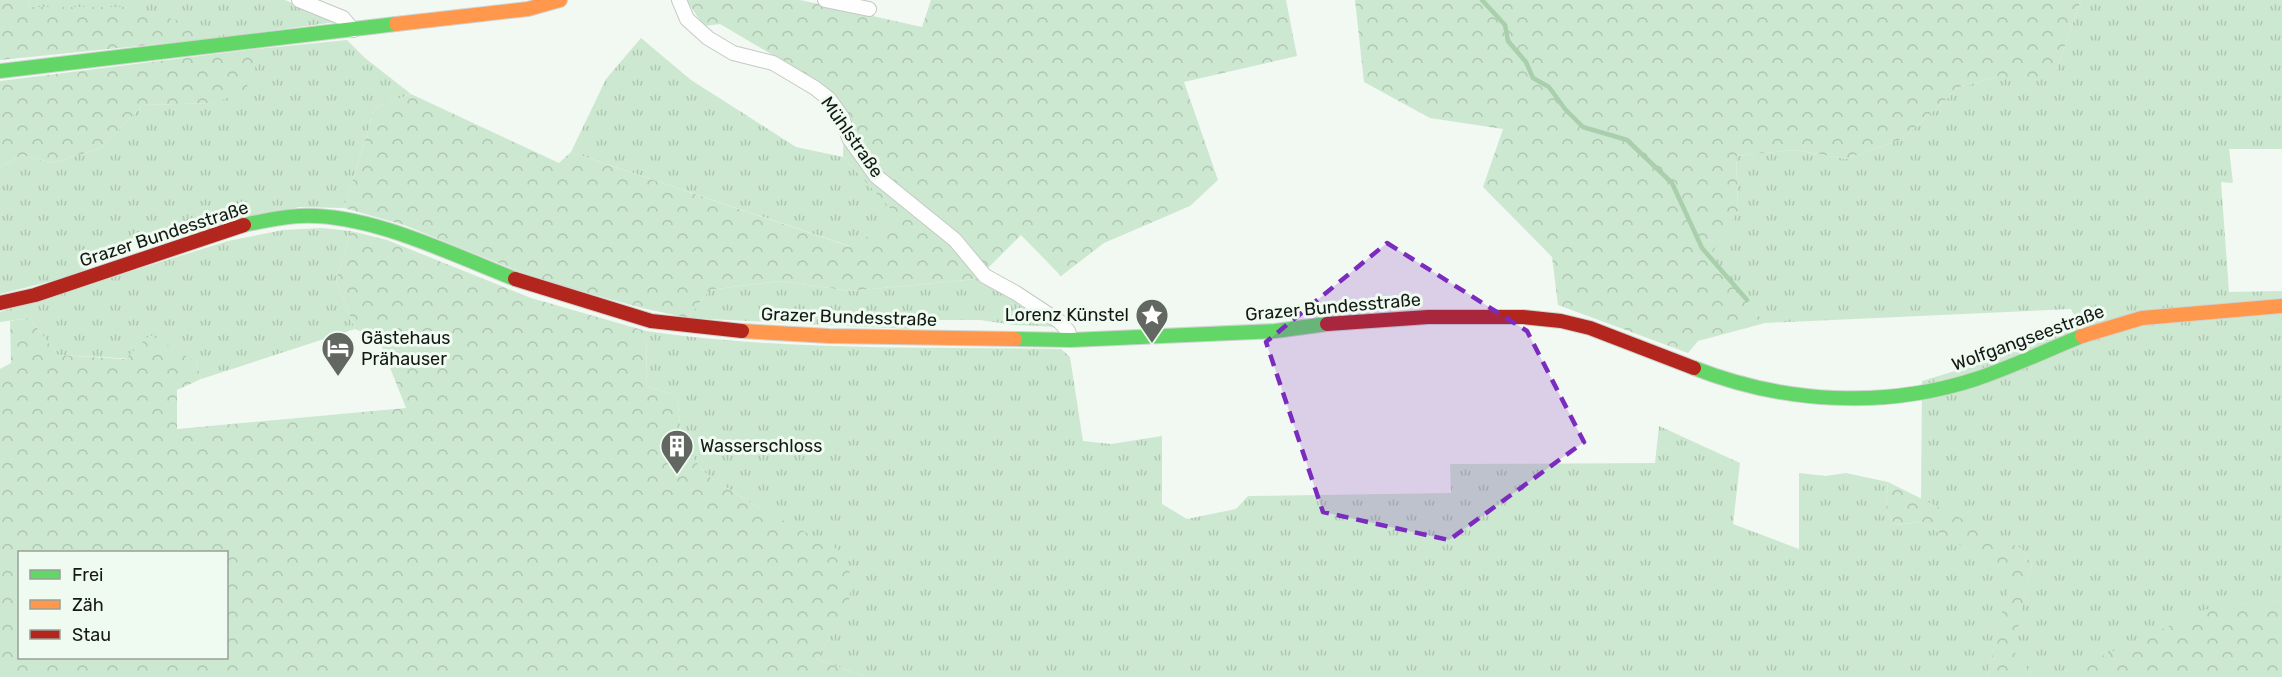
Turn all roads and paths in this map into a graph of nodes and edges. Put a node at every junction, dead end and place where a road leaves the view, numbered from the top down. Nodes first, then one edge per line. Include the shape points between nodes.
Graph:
1 (299, 0) edge
2 (560, 0) edge
3 (679, 0) edge
4 (825, 0) edge
5 (869, 9) dead end
6 (353, 30) junction
7 (0, 71) edge
8 (0, 303) edge
9 (2282, 306) edge
10 (1071, 340) junction
11 (1717, 377) joint

1 - 6 street via 343,18
2 - 6 main road via 528,9
3 - 10 street, Mühlstraße via 687,19 708,38 733,53 773,63 829,99 842,117 849,138 876,176 955,240 985,276 1060,322
4 - 5 street
6 - 7 main road
8 - 10 main road, Grazer Bundesstraße via 35,295 232,228 300,216 377,226 532,286 651,321 829,336
9 - 11 main road, Wolfgangseestraße via 2142,318 2097,330 1975,379 1906,395 1822,398 1768,391
10 - 11 main road, Grazer Bundesstraße via 1275,331 1428,317 1523,317 1590,328

